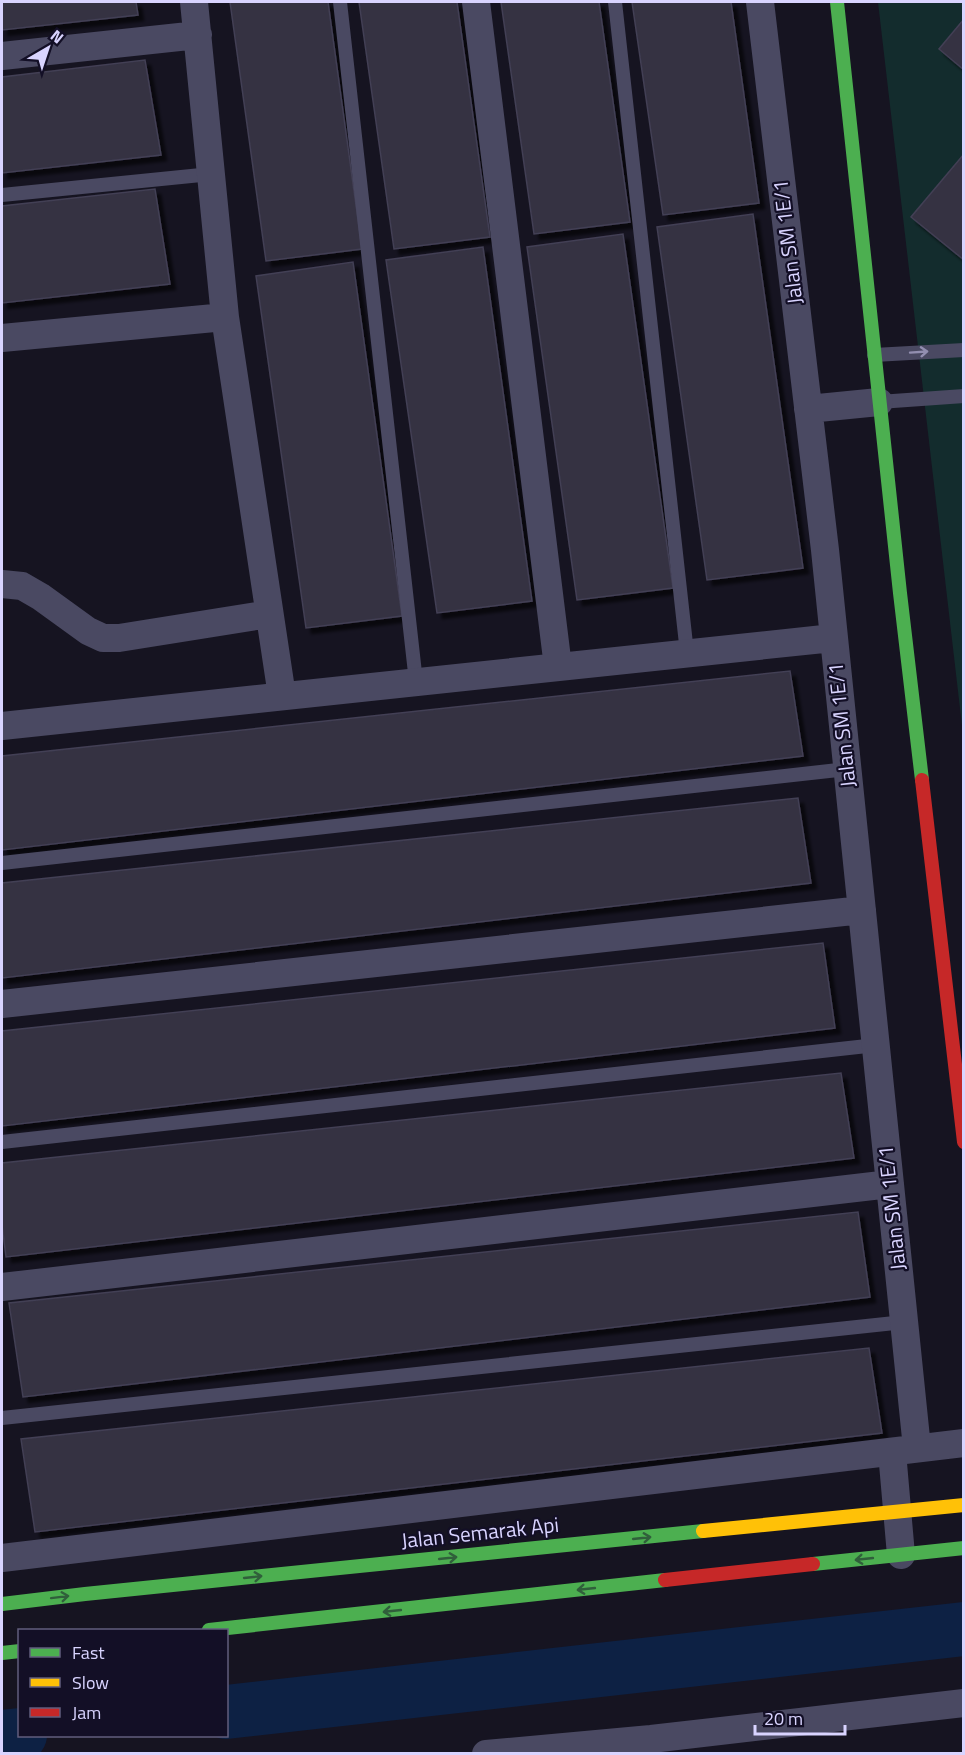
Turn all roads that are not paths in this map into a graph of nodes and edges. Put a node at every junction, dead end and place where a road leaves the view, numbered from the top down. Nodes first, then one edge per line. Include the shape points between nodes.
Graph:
1 (194, 2) edge
2 (339, 2) edge
3 (476, 2) edge
4 (615, 2) edge
5 (760, 2) edge
6 (837, 2) edge
7 (198, 35) junction
8 (2, 56) edge
9 (211, 174) junction
10 (2, 195) edge
11 (225, 317) junction
12 (2, 339) edge
13 (963, 350) edge
14 (874, 355) junction
15 (963, 396) edge
16 (879, 402) junction
17 (808, 409) junction
18 (2, 584) edge
19 (269, 614) junction
20 (833, 638) junction
21 (687, 653) junction
22 (558, 667) junction
23 (416, 682) junction
24 (282, 696) junction
25 (2, 726) edge
26 (847, 769) junction
27 (2, 863) edge
28 (862, 910) junction
29 (2, 1004) edge
30 (876, 1045) junction
31 (2, 1142) edge
32 (963, 1142) edge
33 (890, 1184) junction
34 (2, 1287) edge
35 (904, 1322) junction
36 (2, 1418) edge
37 (963, 1443) edge
38 (905, 1450) junction
39 (963, 1505) edge
40 (898, 1512) junction
41 (963, 1548) edge
42 (901, 1555) junction
43 (2, 1558) edge
44 (2, 1605) edge
45 (217, 1629) edge
46 (18, 1651) edge
47 (2, 1653) edge
48 (963, 1703) edge
49 (652, 1746) edge
50 (500, 1753) edge

1 - 7 street
2 - 23 lane
3 - 22 street
4 - 21 lane
5 - 17 street, Jalan SM 1E/1
6 - 14 street
7 - 8 street
7 - 9 street
9 - 10 lane
9 - 11 street
11 - 12 street
11 - 19 street
14 -> 13 lane
14 - 16 street
15 - 16 lane
16 - 17 street
16 - 32 street
17 - 20 street, Jalan SM 1E/1
18 - 19 street via 22,586 103,638
19 - 24 street
20 - 21 street
20 - 26 street, Jalan SM 1E/1
21 - 22 street
22 - 23 street
23 - 24 street
24 - 25 street
26 - 27 lane
26 - 28 street, Jalan SM 1E/1
28 - 29 street
28 - 30 street, Jalan SM 1E/1
30 - 31 lane
30 - 33 street, Jalan SM 1E/1
33 - 34 street
33 - 35 street, Jalan SM 1E/1
35 - 36 lane
35 - 38 street, Jalan SM 1E/1
37 - 38 street
38 - 40 street, Jalan SM 1E/1
38 - 43 street
39 - 40 street, Jalan Semarak Api
40 - 42 street, Jalan SM 1E/1
44 -> 40 street, Jalan Semarak Api
41 - 42 street
42 -> 45 street
46 - 47 street
48 - 49 street
49 - 50 street

